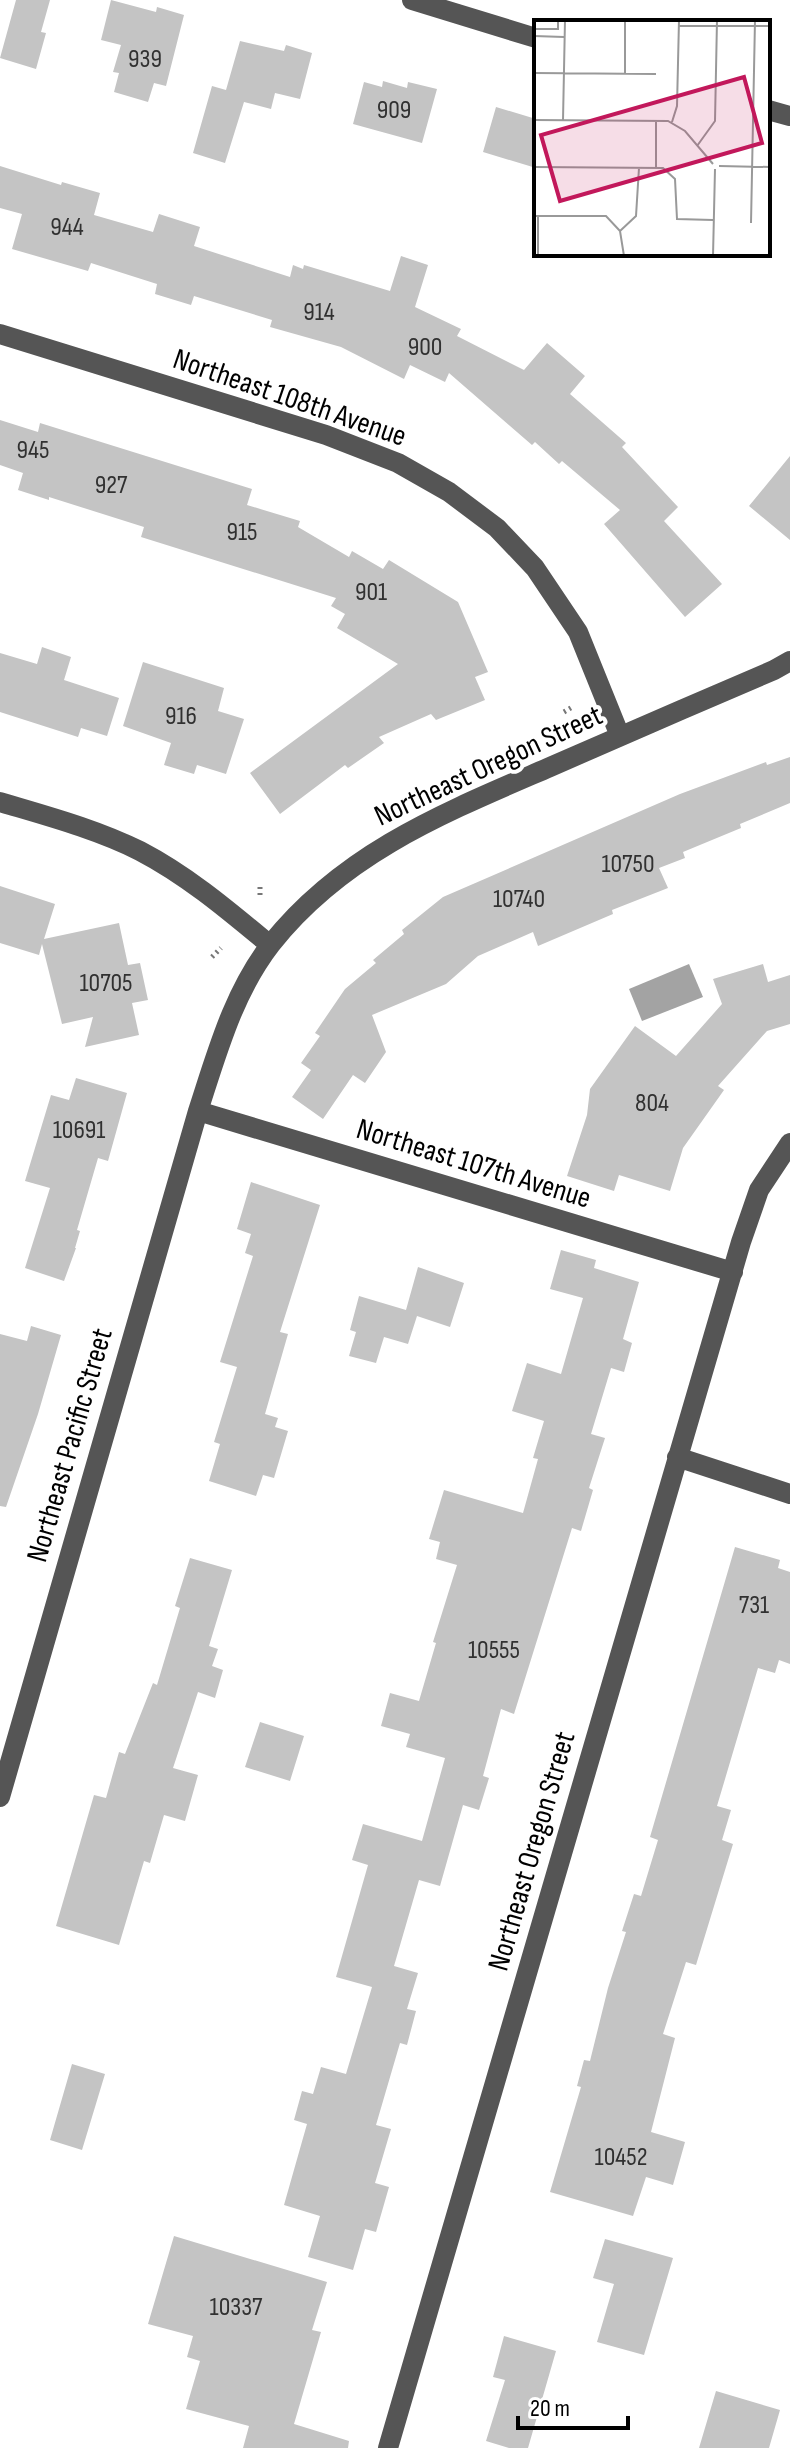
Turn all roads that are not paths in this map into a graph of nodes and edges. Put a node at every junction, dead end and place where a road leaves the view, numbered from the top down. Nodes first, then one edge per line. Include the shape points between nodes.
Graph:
1 (412, 0) edge
2 (534, 37) edge
3 (770, 111) edge
4 (790, 116) edge
5 (0, 334) edge
6 (790, 661) edge
7 (620, 736) junction
8 (0, 802) edge
9 (270, 945) junction
10 (198, 1111) junction
11 (790, 1143) edge
12 (733, 1272) junction
13 (677, 1457) junction
14 (790, 1494) edge
15 (0, 1797) edge
16 (388, 2448) edge

1 - 2 street
3 - 4 street
5 - 7 street, Northeast 108th Avenue via 326,435 398,463 449,492 497,528 535,568 578,632
6 - 7 street, Northeast Oregon Street
7 - 9 street, Northeast Oregon Street via 385,845 334,880
8 - 9 street via 139,851 217,901
9 - 10 street, Northeast Oregon Street via 229,1018
10 - 12 street, Northeast 107th Avenue
10 - 15 street, Northeast Pacific Street
11 - 12 street, Northeast Oregon Street via 759,1190
12 - 13 street, Northeast Oregon Street
13 - 14 street
13 - 16 street, Northeast Oregon Street

